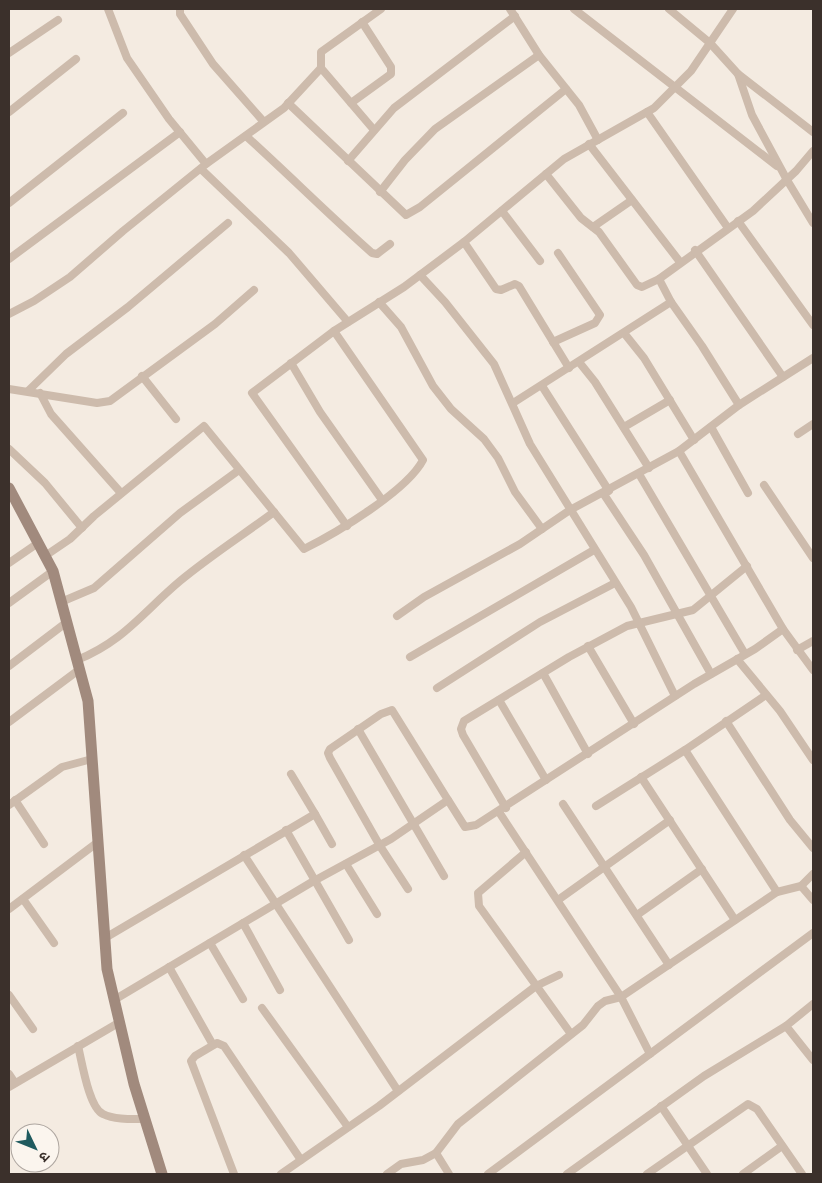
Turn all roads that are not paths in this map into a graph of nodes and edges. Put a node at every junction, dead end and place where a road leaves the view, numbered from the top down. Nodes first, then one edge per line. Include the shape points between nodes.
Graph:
1 (108, 9) edge
2 (180, 9) edge
3 (382, 9) edge
4 (510, 9) edge
5 (574, 9) edge
6 (669, 9) edge
7 (733, 9) edge
8 (515, 16) junction
9 (58, 20) dead end
10 (362, 22) junction
11 (710, 43) junction
12 (9, 53) edge
13 (539, 55) junction
14 (76, 59) dead end
15 (321, 68) junction
16 (738, 74) junction
17 (675, 87) junction
18 (566, 89) junction
19 (288, 103) junction
20 (351, 103) junction
21 (9, 112) edge
22 (647, 112) junction
23 (123, 113) dead end
24 (263, 121) junction
25 (374, 130) junction
26 (180, 132) junction
27 (813, 132) edge
28 (246, 136) junction
29 (598, 140) junction
30 (589, 144) junction
31 (813, 151) edge
32 (348, 161) junction
33 (204, 166) junction
34 (781, 169) junction
35 (546, 174) junction
36 (786, 180) junction
37 (380, 192) junction
38 (632, 200) junction
39 (9, 203) edge
40 (502, 211) junction
41 (738, 221) junction
42 (228, 223) dead end
43 (813, 223) edge
44 (593, 227) junction
45 (728, 228) junction
46 (464, 242) junction
47 (390, 244) dead end
48 (695, 250) junction
49 (558, 253) dead end
50 (9, 259) edge
51 (540, 261) dead end
52 (680, 262) junction
53 (420, 275) junction
54 (659, 278) junction
55 (254, 290) dead end
56 (380, 302) junction
57 (671, 302) junction
58 (9, 314) edge
59 (348, 322) junction
60 (813, 325) edge
61 (334, 331) junction
62 (624, 333) junction
63 (553, 342) junction
64 (813, 358) edge
65 (579, 362) junction
66 (290, 363) junction
67 (569, 368) junction
68 (142, 376) junction
69 (783, 377) junction
70 (542, 386) junction
71 (9, 389) edge
72 (28, 391) junction
73 (40, 392) junction
74 (670, 400) junction
75 (513, 403) junction
76 (739, 406) junction
77 (176, 419) dead end
78 (813, 424) edge
79 (624, 427) junction
80 (711, 427) junction
81 (798, 434) dead end
82 (694, 440) junction
83 (9, 448) edge
84 (679, 451) junction
85 (648, 468) junction
86 (239, 470) junction
87 (639, 474) junction
88 (764, 485) dead end
89 (9, 488) edge
90 (606, 492) junction
91 (122, 493) junction
92 (748, 493) dead end
93 (382, 500) junction
94 (570, 510) junction
95 (274, 512) junction
96 (347, 526) junction
97 (82, 528) junction
98 (542, 530) junction
99 (38, 543) junction
100 (594, 550) junction
101 (45, 556) junction
102 (813, 558) edge
103 (9, 563) edge
104 (747, 566) junction
105 (53, 571) junction
106 (615, 583) junction
107 (710, 597) junction
108 (61, 602) junction
109 (9, 603) edge
110 (677, 615) junction
111 (397, 616) dead end
112 (67, 622) junction
113 (639, 623) junction
114 (783, 629) junction
115 (813, 641) edge
116 (588, 646) junction
117 (797, 650) junction
118 (745, 654) junction
119 (410, 657) dead end
120 (736, 659) junction
121 (78, 664) junction
122 (9, 666) edge
123 (813, 670) edge
124 (543, 673) junction
125 (711, 674) junction
126 (437, 688) dead end
127 (766, 695) junction
128 (675, 696) junction
129 (499, 700) junction
130 (726, 721) junction
131 (9, 722) edge
132 (634, 724) junction
133 (358, 729) junction
134 (685, 750) junction
135 (588, 754) junction
136 (92, 759) junction
137 (813, 760) edge
138 (291, 774) dead end
139 (641, 777) junction
140 (546, 780) junction
141 (448, 800) junction
142 (12, 803) edge
143 (563, 804) dead end
144 (596, 806) dead end
145 (502, 810) junction
146 (315, 814) junction
147 (670, 820) junction
148 (414, 823) junction
149 (286, 830) junction
150 (98, 842) junction
151 (44, 844) dead end
152 (332, 844) dead end
153 (380, 846) junction
154 (813, 848) edge
155 (526, 852) junction
156 (244, 855) junction
157 (346, 864) junction
158 (605, 866) junction
159 (702, 869) junction
160 (813, 874) edge
161 (444, 876) dead end
162 (316, 880) junction
163 (801, 886) junction
164 (408, 889) dead end
165 (777, 892) junction
166 (23, 899) junction
167 (558, 900) junction
168 (813, 900) edge
169 (276, 903) junction
170 (9, 909) edge
171 (377, 914) dead end
172 (637, 915) junction
173 (735, 920) junction
174 (242, 923) junction
175 (813, 933) edge
176 (105, 938) junction
177 (349, 940) dead end
178 (54, 943) dead end
179 (210, 943) junction
180 (668, 965) junction
181 (169, 967) junction
182 (559, 975) dead end
183 (536, 986) junction
184 (280, 990) dead end
185 (9, 996) edge
186 (621, 997) junction
187 (243, 999) dead end
188 (114, 1000) junction
189 (813, 1004) edge
190 (262, 1008) dead end
191 (120, 1022) junction
192 (786, 1026) junction
193 (33, 1029) dead end
194 (570, 1034) junction
195 (78, 1046) junction
196 (213, 1046) junction
197 (650, 1054) junction
198 (813, 1060) edge
199 (9, 1074) edge
200 (12, 1085) edge
201 (398, 1090) junction
202 (661, 1106) junction
203 (145, 1119) junction
204 (348, 1127) junction
205 (782, 1146) junction
206 (689, 1147) junction
207 (436, 1153) junction
208 (301, 1160) junction
209 (162, 1174) edge
210 (234, 1174) edge
211 (281, 1174) edge
212 (387, 1174) edge
213 (449, 1174) edge
214 (488, 1174) edge
215 (567, 1174) edge
216 (648, 1174) edge
217 (707, 1174) edge
218 (743, 1174) edge
219 (802, 1174) edge

1 - 26 street via 127,58
2 - 24 street via 180,14 213,64
3 - 10 street
4 - 8 street
5 - 17 street
6 - 11 street
7 - 11 street
8 - 13 street
8 - 25 street via 410,94
9 - 12 street
10 - 15 street via 320,52
10 - 20 street via 391,68 391,74
11 - 16 street
11 - 17 street via 691,71
13 - 18 street
13 - 37 street via 435,129
14 - 21 street
15 - 19 street
15 - 20 street
16 - 27 street
16 - 34 street via 752,115
17 - 22 street
17 - 34 street
18 - 29 street via 579,105
18 - 37 street via 412,214 400,212
19 - 24 street
19 - 32 street
20 - 25 street
22 - 29 street
22 - 45 street
23 - 39 street
24 - 28 street
25 - 32 street
26 - 33 street
26 - 50 street
28 - 33 street
28 - 47 street via 372,253 377,254
29 - 30 street
30 - 35 street
30 - 38 street
31 - 36 street
32 - 37 street
33 - 58 street via 70,277
33 - 59 street via 289,253
34 - 36 street
35 - 40 street
35 - 44 street via 581,218
36 - 41 street
36 - 43 street
38 - 44 street
38 - 52 street
40 - 46 street
40 - 51 street
41 - 45 street
41 - 60 street
42 - 72 street via 66,354
44 - 54 street via 637,285 642,287
45 - 48 street
46 - 53 street
46 - 63 street via 496,289 515,284 519,286
48 - 52 street
48 - 69 street
49 - 63 street via 600,315 595,323
52 - 54 street
53 - 56 street
53 - 75 street via 494,364
54 - 57 street
55 - 68 street via 215,324
56 - 59 street
56 - 98 street via 401,328 433,386 498,458 515,492
57 - 62 street
57 - 76 street
59 - 61 street
61 - 66 street
61 - 93 street via 423,460
62 - 65 street
62 - 74 street
63 - 67 street
64 - 69 street
65 - 67 street
65 - 79 street
66 - 93 street
66 - 96 street via 252,393
67 - 70 street
68 - 73 street via 103,402
68 - 77 street
69 - 76 street
70 - 75 street
70 - 90 street
71 - 72 street
72 - 73 street
73 - 91 street via 51,414
74 - 79 street
74 - 82 street
75 - 94 street via 530,444
76 - 80 street
78 - 81 street
79 - 85 street
80 - 82 street
80 - 92 street
82 - 84 street
83 - 97 street via 45,483
84 - 85 street
84 - 104 street
85 - 87 street
86 - 91 street via 204,426
86 - 95 street
86 - 108 street via 180,513 94,588
87 - 90 street
87 - 107 street
88 - 102 street
89 - 99 street
90 - 94 street
90 - 110 street
91 - 97 street
93 - 96 street
94 - 98 street
94 - 100 street
95 - 96 street via 304,550
95 - 121 street via 181,580 119,638
97 - 101 street
98 - 111 street via 424,597
99 - 101 street
99 - 103 street
100 - 106 street
100 - 119 street
101 - 105 street
104 - 107 street
104 - 114 street
105 - 108 street
105 - 109 street
106 - 113 street
106 - 126 street via 540,622
107 - 110 street via 693,610
107 - 118 street
108 - 112 street
110 - 113 street
110 - 125 street
112 - 121 street
112 - 122 street
113 - 116 street
113 - 128 street
114 - 117 street
114 - 118 street
115 - 117 street
116 - 124 street
116 - 132 street
117 - 123 street
118 - 120 street
120 - 125 street
120 - 127 street
121 - 131 street
121 - 136 street via 88,701
124 - 129 street
124 - 135 street
125 - 128 street
127 - 130 street
127 - 137 street
128 - 132 street
129 - 140 street
129 - 145 street via 464,721 461,729
130 - 134 street
130 - 154 street via 790,820
132 - 135 street
133 - 141 street via 392,710
133 - 148 street
133 - 153 street via 328,753
134 - 139 street
134 - 165 street
135 - 140 street
136 - 142 street via 62,767
136 - 150 street
138 - 146 street
139 - 144 street
139 - 147 street
140 - 145 street
141 - 145 street via 465,827 476,825
141 - 148 street
142 - 151 street
143 - 158 street
145 - 155 street
146 - 149 street
146 - 152 street
147 - 158 street
147 - 159 street
148 - 153 street
148 - 161 street
149 - 156 street
149 - 162 street
150 - 166 street
150 - 176 street
153 - 157 street
153 - 164 street
155 - 167 street
155 - 183 street via 483,888 477,899
156 - 169 street
156 - 176 street
157 - 162 street
157 - 171 street
158 - 167 street
158 - 172 street
159 - 172 street
159 - 173 street
160 - 163 street
162 - 169 street
162 - 177 street
163 - 165 street
163 - 168 street
165 - 173 street
166 - 170 street
166 - 178 street
167 - 186 street
169 - 174 street
169 - 201 street
172 - 180 street
173 - 180 street
174 - 179 street
174 - 184 street
175 - 197 street
176 - 188 street via 107,970
179 - 181 street
179 - 187 street
180 - 186 street
181 - 188 street
181 - 196 street
182 - 183 street
183 - 194 street
183 - 201 street
185 - 193 street
186 - 194 street via 605,1000
186 - 197 street
188 - 191 street
189 - 192 street
190 - 204 street
191 - 195 street
191 - 203 street
192 - 198 street
192 - 202 street
194 - 207 street via 458,1124
195 - 200 street
195 - 203 street via 92,1100 101,1114
196 - 208 street via 220,1043 224,1046
196 - 210 street via 191,1061
197 - 214 street
199 - 200 street
201 - 204 street
202 - 206 street
202 - 215 street
203 - 209 street
204 - 208 street
205 - 206 street via 756,1109 748,1104
205 - 218 street
205 - 219 street
206 - 216 street
206 - 217 street
207 - 212 street via 423,1160 402,1164
207 - 213 street
208 - 211 street

